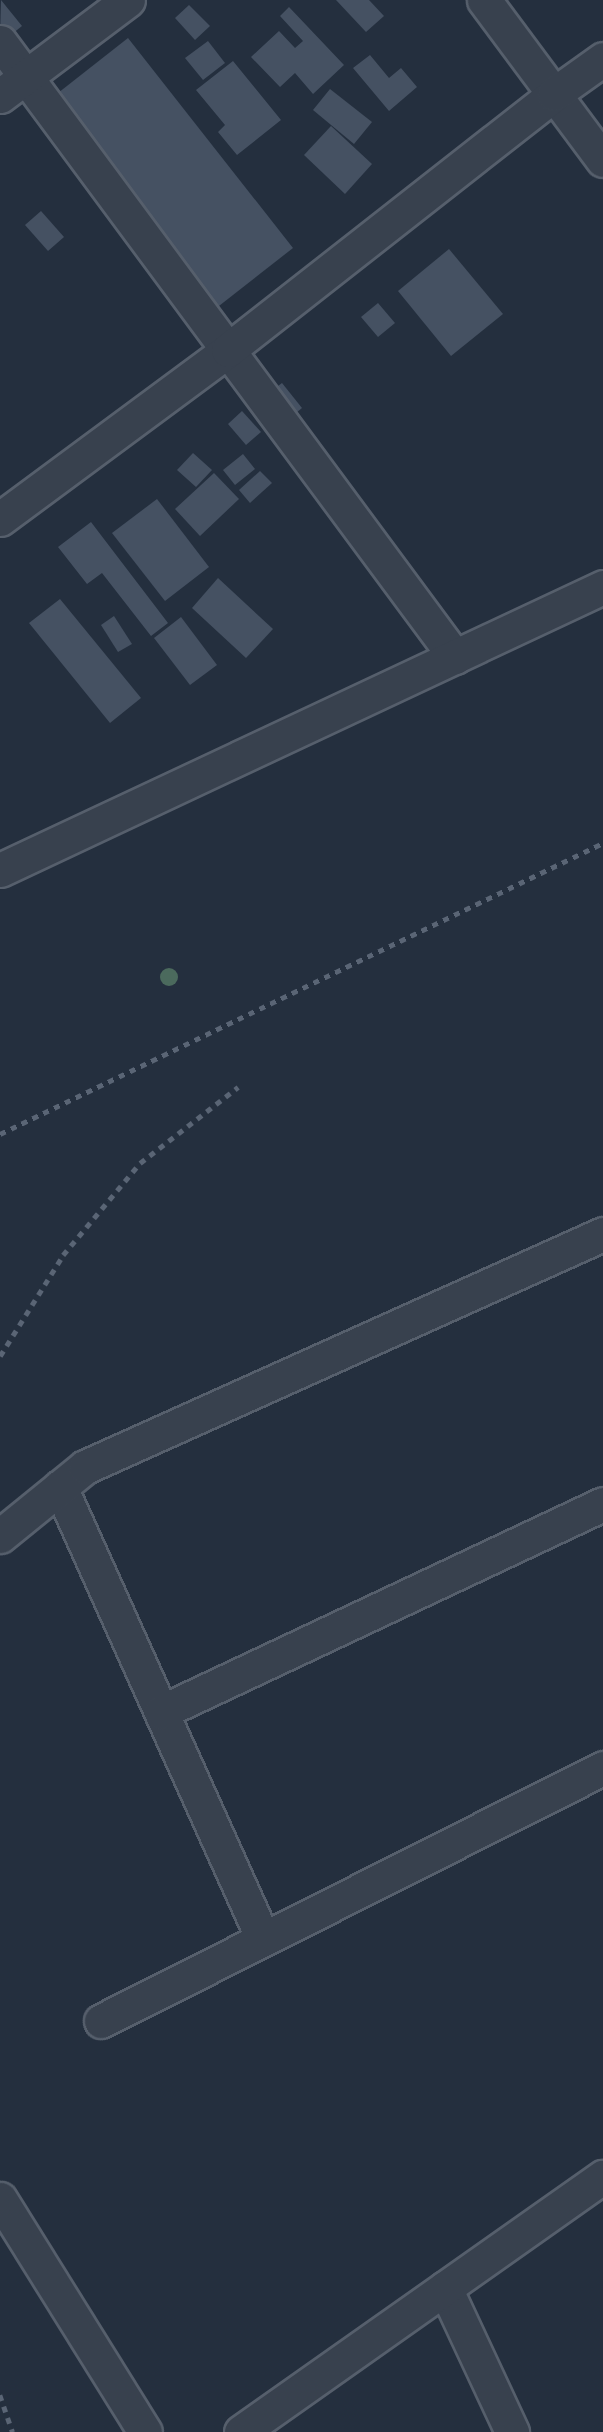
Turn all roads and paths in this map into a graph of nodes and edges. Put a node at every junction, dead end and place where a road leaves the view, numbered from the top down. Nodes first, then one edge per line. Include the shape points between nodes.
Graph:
1 (128, 0) edge
2 (484, 0) edge
3 (0, 42) edge
4 (603, 59) edge
5 (26, 77) junction
6 (554, 94) junction
7 (0, 96) edge
8 (603, 160) edge
9 (228, 350) junction
10 (0, 519) edge
11 (603, 587) edge
12 (455, 657) junction
13 (0, 870) edge
14 (603, 1234) edge
15 (60, 1488) junction
16 (603, 1504) edge
17 (0, 1536) edge
18 (161, 1712) junction
19 (603, 1768) edge
20 (263, 1939) junction
21 (101, 2021) dead end
22 (603, 2177) edge
23 (0, 2199) edge
24 (445, 2288) junction
25 (145, 2432) edge
26 (241, 2432) edge
27 (512, 2432) edge

1 - 5 street
2 - 6 street
3 - 5 street
4 - 6 street
5 - 7 street
5 - 9 street
6 - 8 street
6 - 9 street
9 - 10 street
9 - 12 street
11 - 12 street
12 - 13 street
14 - 15 street via 85,1467
15 - 17 street
15 - 18 street
16 - 18 street
18 - 20 street
19 - 20 street
20 - 21 street
22 - 24 street
23 - 25 street
24 - 26 street
24 - 27 street

